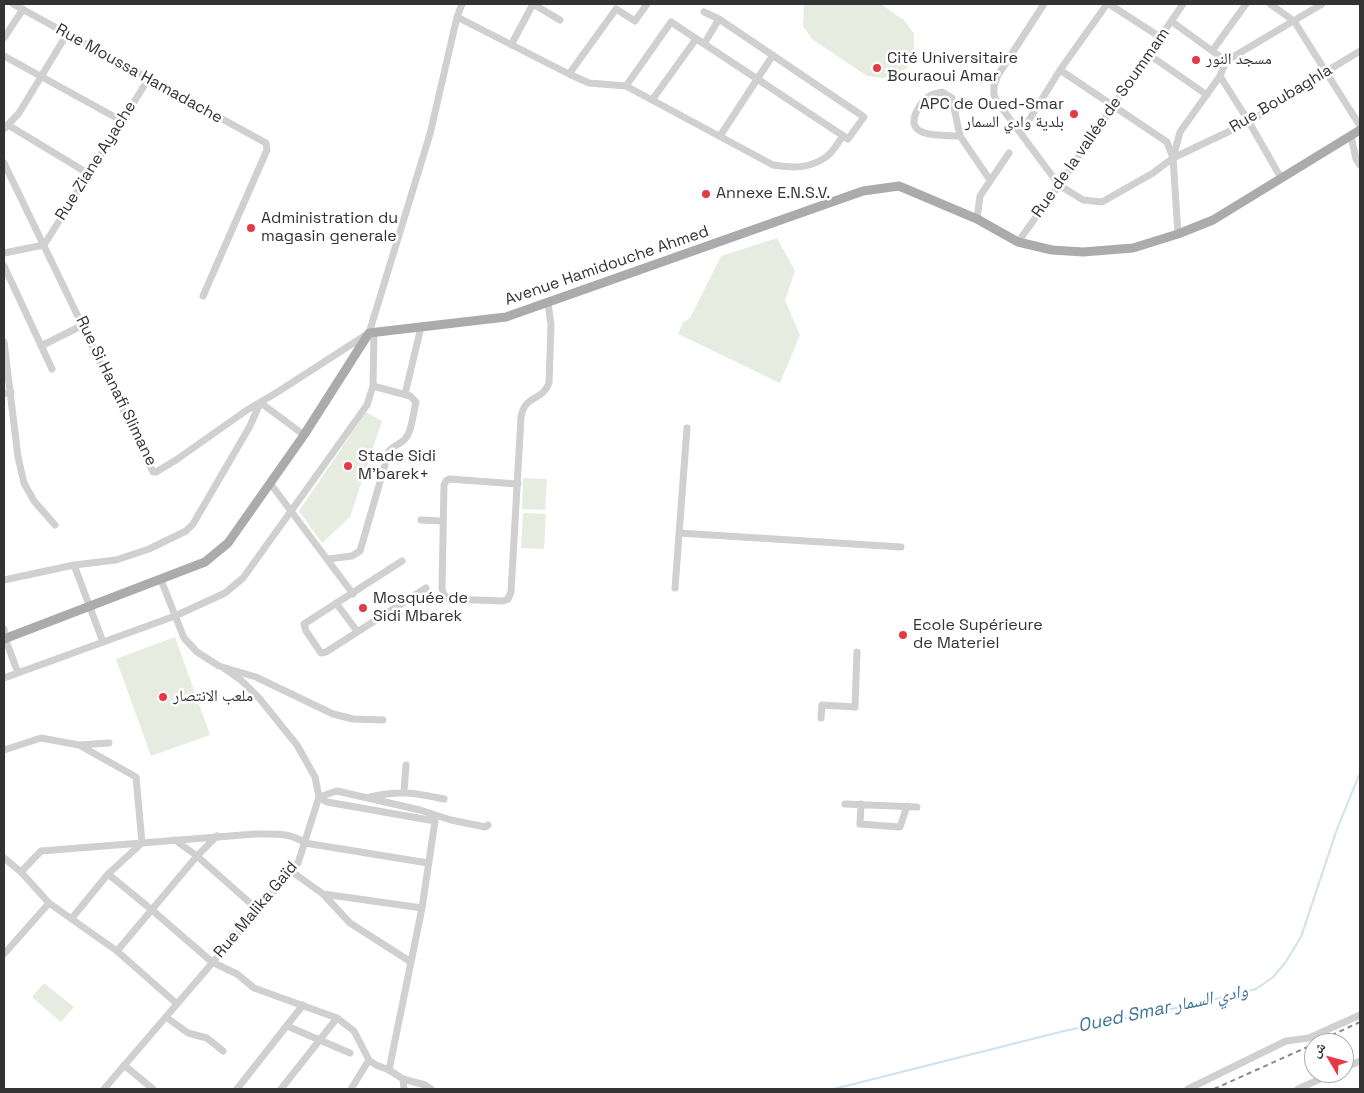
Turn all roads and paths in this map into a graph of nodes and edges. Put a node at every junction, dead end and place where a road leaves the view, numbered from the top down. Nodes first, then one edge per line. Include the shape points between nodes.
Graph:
1 (13, 4) edge
2 (462, 4) edge
3 (647, 4) edge
4 (1044, 4) edge
5 (1108, 4) edge
6 (1183, 4) edge
7 (1246, 4) edge
8 (1270, 4) edge
9 (1322, 4) edge
10 (23, 9) junction
11 (704, 12) dead end
12 (457, 17) junction
13 (719, 18) junction
14 (560, 20) dead end
15 (1294, 21) junction
16 (1171, 22) junction
17 (67, 34) junction
18 (1160, 37) junction
19 (4, 38) edge
20 (696, 39) junction
21 (704, 44) junction
22 (512, 45) junction
23 (1212, 51) junction
24 (1360, 51) edge
25 (1148, 54) junction
26 (773, 55) junction
27 (4, 56) edge
28 (1226, 62) junction
29 (1060, 70) junction
30 (1327, 71) junction
31 (570, 74) junction
32 (1220, 76) junction
33 (42, 77) junction
34 (149, 78) junction
35 (758, 80) junction
36 (626, 86) junction
37 (1207, 95) junction
38 (652, 100) junction
39 (1113, 106) junction
40 (122, 121) junction
41 (1249, 122) junction
42 (1360, 126) edge
43 (6, 127) edge
44 (1360, 130) edge
45 (1021, 134) junction
46 (720, 136) junction
47 (843, 136) junction
48 (960, 136) junction
49 (1350, 136) junction
50 (1009, 153) dead end
51 (1173, 158) junction
52 (4, 162) edge
53 (1360, 165) edge
54 (89, 174) junction
55 (1281, 178) junction
56 (990, 180) junction
57 (1059, 185) junction
58 (978, 218) junction
59 (1178, 234) junction
60 (1018, 242) junction
61 (44, 245) junction
62 (4, 253) edge
63 (4, 266) edge
64 (203, 296) dead end
65 (548, 303) junction
66 (83, 325) junction
67 (421, 327) junction
68 (371, 333) junction
69 (4, 342) edge
70 (41, 346) junction
71 (52, 369) dead end
72 (373, 386) junction
73 (7, 393) edge
74 (405, 394) junction
75 (261, 403) junction
76 (687, 428) dead end
77 (304, 435) junction
78 (270, 482) junction
79 (518, 484) junction
80 (292, 511) junction
81 (421, 520) dead end
82 (443, 521) junction
83 (55, 525) dead end
84 (679, 533) junction
85 (901, 547) dead end
86 (328, 559) junction
87 (402, 561) dead end
88 (74, 565) junction
89 (4, 580) edge
90 (161, 580) junction
91 (426, 588) dead end
92 (675, 588) dead end
93 (353, 594) junction
94 (336, 603) junction
95 (90, 607) junction
96 (175, 616) junction
97 (357, 631) junction
98 (4, 635) edge
99 (103, 642) junction
100 (857, 652) dead end
101 (226, 669) junction
102 (18, 673) junction
103 (4, 678) edge
104 (821, 718) dead end
105 (383, 720) dead end
106 (109, 743) dead end
107 (79, 744) junction
108 (4, 750) edge
109 (406, 765) dead end
110 (404, 792) junction
111 (319, 797) junction
112 (368, 798) junction
113 (444, 799) dead end
114 (845, 804) dead end
115 (861, 804) junction
116 (907, 806) junction
117 (917, 807) dead end
118 (488, 825) dead end
119 (218, 836) junction
120 (175, 840) junction
121 (142, 843) junction
122 (305, 843) junction
123 (197, 856) junction
124 (4, 858) edge
125 (428, 863) junction
126 (21, 872) junction
127 (291, 872) junction
128 (108, 874) junction
129 (323, 894) junction
130 (49, 903) junction
131 (422, 908) junction
132 (152, 910) junction
133 (258, 910) junction
134 (72, 918) junction
135 (117, 951) junction
136 (4, 954) edge
137 (212, 962) junction
138 (410, 962) junction
139 (177, 1004) junction
140 (303, 1005) junction
141 (1360, 1015) edge
142 (166, 1017) junction
143 (336, 1018) junction
144 (288, 1026) junction
145 (320, 1040) junction
146 (222, 1051) dead end
147 (350, 1053) dead end
148 (370, 1060) junction
149 (124, 1065) junction
150 (389, 1070) junction
151 (403, 1079) junction
152 (104, 1089) edge
153 (153, 1089) edge
154 (237, 1089) edge
155 (281, 1089) edge
156 (351, 1089) edge
157 (404, 1089) edge
158 (431, 1089) edge
159 (1188, 1089) edge

1 - 10 street, Rue Moussa Hamadache
2 - 12 street
3 - 31 street via 635,21 616,9
4 - 45 street via 994,81 994,95 998,103
5 - 18 street
5 - 29 street
6 - 16 street, Rue de la vallée de Soummam
7 - 23 street
8 - 15 street
9 - 15 street
10 - 17 street, Rue Moussa Hamadache
10 - 19 street
11 - 13 street
12 - 22 street
12 - 68 street via 430,134
13 - 21 street
13 - 26 street
14 - 22 street via 533,4
15 - 28 street
15 - 30 street
16 - 18 street, Rue de la vallée de Soummam
16 - 23 street
17 - 33 street
17 - 34 street, Rue Moussa Hamadache
18 - 25 street, Rue de la vallée de Soummam
20 - 21 street
20 - 36 street via 671,22
20 - 38 street
21 - 35 street
22 - 31 street
23 - 28 street
24 - 30 street, Rue Boubaghla
25 - 37 street
25 - 39 street, Rue de la vallée de Soummam
26 - 35 street
26 - 47 street via 864,117 848,139
27 - 33 street
28 - 32 street
29 - 39 street
29 - 45 street
30 - 41 street, Rue Boubaghla
30 - 42 street
31 - 36 street via 589,82
32 - 37 street
32 - 41 street
33 - 40 street
33 - 43 street
34 - 40 street, Rue Ziane Ayache
34 - 64 street, Rue Moussa Hamadache via 266,143 268,148
35 - 46 street
35 - 47 street
36 - 38 street
37 - 51 street via 1180,132
38 - 46 street
39 - 51 street via 1167,142
39 - 57 street, Rue de la vallée de Soummam
40 - 54 street, Rue Ziane Ayache
41 - 51 street, Rue Boubaghla
41 - 55 street
43 - 54 street
44 - 49 main road, Avenue Hamidouche Ahmed
45 - 57 street
46 - 47 street via 773,165 792,168 808,166 827,157
48 - 48 street via 952,98 942,92 930,96 913,119 918,131
48 - 56 street
49 - 53 street
49 - 55 main road, Avenue Hamidouche Ahmed
50 - 56 street
51 - 57 street, Rue Boubaghla via 1102,202 1083,200
51 - 59 street
52 - 61 street, Rue Si Hanafi Slimane
54 - 61 street, Rue Ziane Ayache
55 - 59 main road, Avenue Hamidouche Ahmed via 1213,220
56 - 58 street via 980,196
57 - 60 street, Rue de la vallée de Soummam
58 - 60 main road, Avenue Hamidouche Ahmed
58 - 65 main road, Avenue Hamidouche Ahmed via 899,186 863,191
59 - 60 main road, Avenue Hamidouche Ahmed via 1133,248 1082,252 1052,250
61 - 62 street
61 - 66 street, Rue Si Hanafi Slimane
63 - 70 street
65 - 67 main road, Avenue Hamidouche Ahmed via 506,317
65 - 79 street via 551,325 549,382 547,390 522,408
66 - 70 street
66 - 75 street, Rue Si Hanafi Slimane via 153,472
67 - 68 main road, Avenue Hamidouche Ahmed
67 - 74 street
68 - 72 street
68 - 75 street, Rue Si Hanafi Slimane
68 - 77 main road
69 - 73 street
70 - 71 street
72 - 74 street
72 - 80 street via 367,405
73 - 83 street via 24,482 34,501
74 - 86 street via 416,402 408,435 389,451 360,551 352,556
75 - 77 street
75 - 88 street via 193,524 186,531 116,560
76 - 84 street
77 - 78 main road
78 - 80 street
78 - 90 main road via 228,543 205,562
79 - 82 street via 449,479 444,485
79 - 82 street via 508,599 450,599 444,595 441,566
80 - 86 street
80 - 96 street via 243,578 225,593
81 - 82 street
84 - 85 street
84 - 92 street
86 - 93 street
87 - 93 street
88 - 89 street
88 - 95 street
90 - 95 main road
90 - 96 street
91 - 97 street
93 - 94 street
94 - 97 street
94 - 97 street via 304,624 321,653
95 - 98 main road
95 - 99 street
96 - 99 street
96 - 101 street via 184,638 197,652
98 - 102 street
99 - 102 street
100 - 104 street via 855,708 822,705
101 - 105 street via 256,677 333,714 353,719
101 - 111 street, Rue Malika Gaïd via 259,698 298,745 316,777
102 - 103 street
106 - 107 street
107 - 108 street via 41,738
107 - 121 street via 136,777
109 - 110 street
110 - 112 street
110 - 113 street
111 - 112 street via 337,791
111 - 122 street, Rue Malika Gaïd
111 - 125 street via 327,802 434,821
112 - 118 street via 459,822
114 - 115 street
115 - 116 street
115 - 116 street via 860,824 900,827
116 - 117 street
119 - 120 street
119 - 122 street via 285,834
119 - 123 street
120 - 121 street
120 - 123 street
121 - 126 street via 41,851
121 - 128 street
122 - 125 street
122 - 127 street, Rue Malika Gaïd
123 - 132 street
123 - 133 street
124 - 126 street
125 - 131 street
126 - 130 street
127 - 129 street
127 - 133 street, Rue Malika Gaïd
128 - 132 street
128 - 134 street
129 - 131 street
129 - 138 street via 350,923
130 - 134 street
130 - 136 street
131 - 138 street
132 - 135 street
132 - 137 street
133 - 137 street, Rue Malika Gaïd
134 - 135 street
135 - 139 street
137 - 139 street, Rue Malika Gaïd
137 - 140 street via 254,988
138 - 150 street
139 - 142 street, Rue Malika Gaïd
140 - 143 street
140 - 144 street
141 - 159 street via 1308,1038 1286,1041
142 - 146 street via 188,1032 207,1038
142 - 149 street, Rue Malika Gaïd
143 - 145 street
143 - 148 street via 354,1031
144 - 145 street
144 - 154 street
145 - 147 street
145 - 155 street
148 - 150 street
148 - 156 street
149 - 152 street, Rue Malika Gaïd
149 - 153 street
150 - 151 street
151 - 157 street
151 - 158 street via 425,1084

